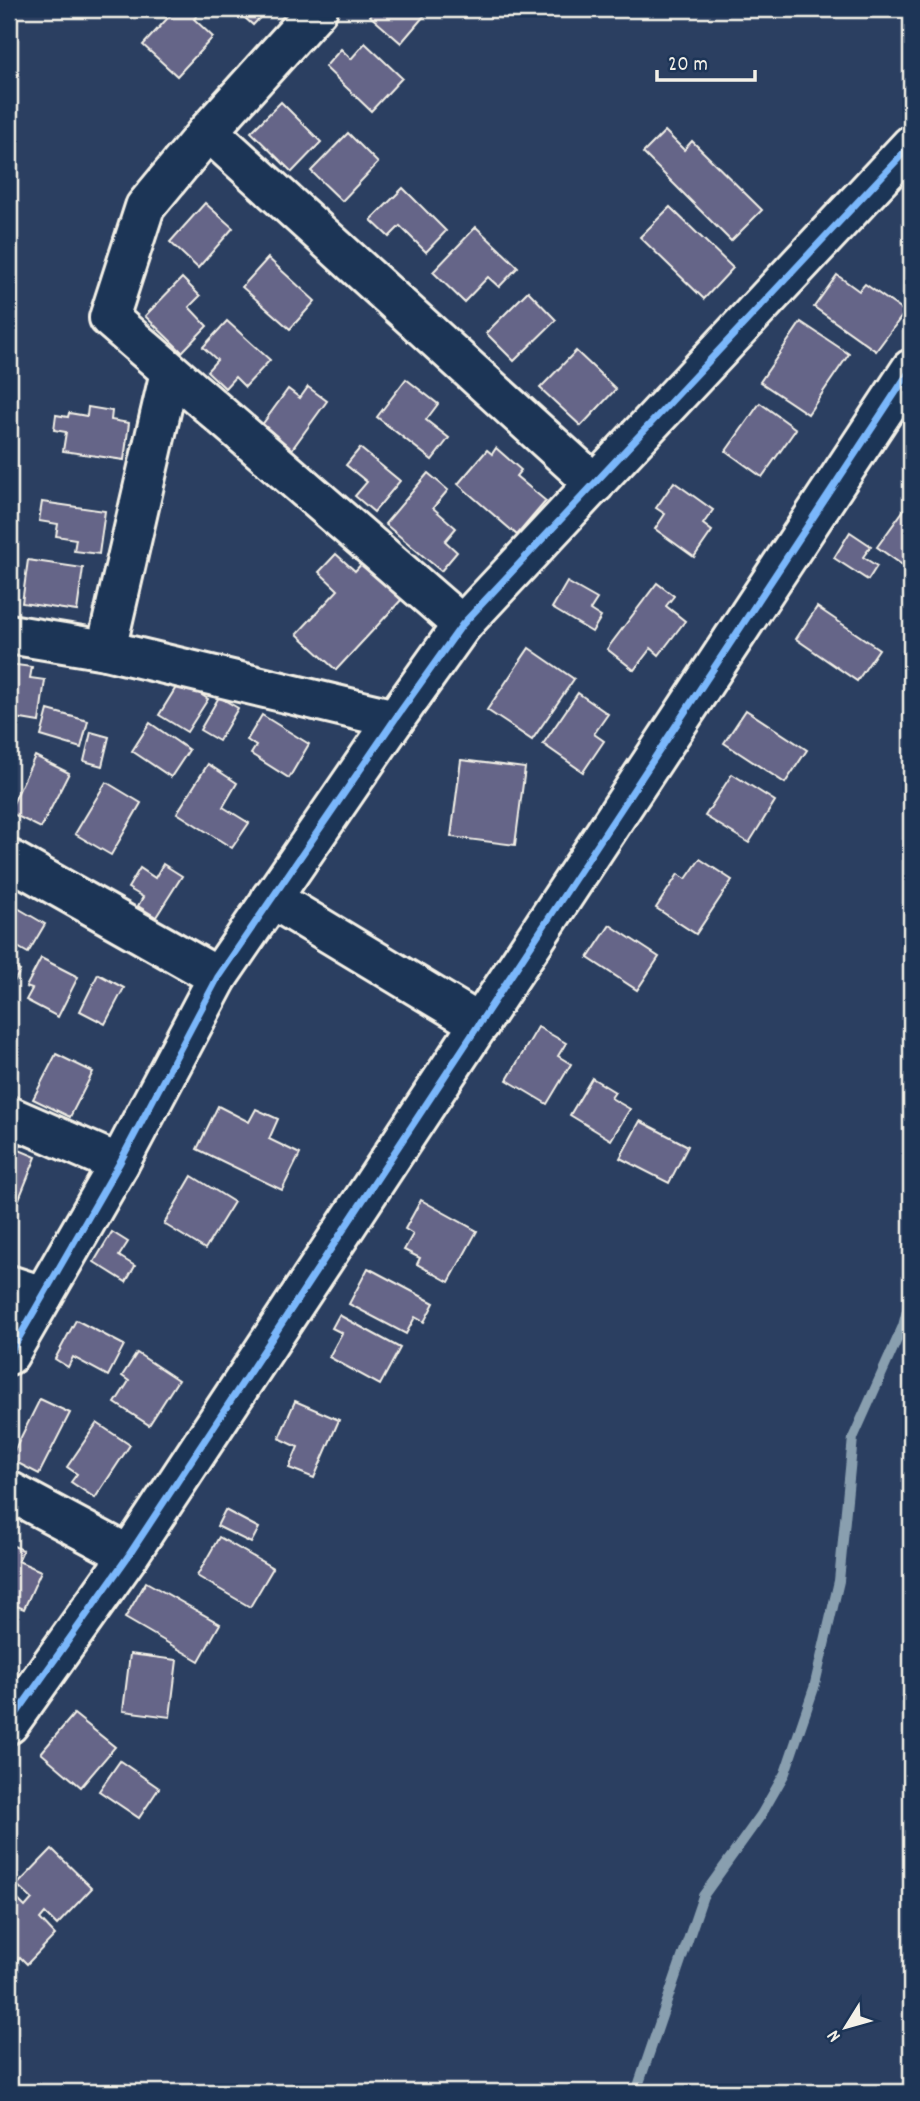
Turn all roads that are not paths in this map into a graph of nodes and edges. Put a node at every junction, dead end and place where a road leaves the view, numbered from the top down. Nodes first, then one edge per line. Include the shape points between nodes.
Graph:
1 (318, 9) edge
2 (208, 131) junction
3 (911, 145) edge
4 (911, 369) edge
5 (170, 372) junction
6 (595, 484) junction
7 (462, 625) junction
8 (9, 634) edge
9 (106, 650) junction
10 (395, 719) junction
11 (9, 859) edge
12 (271, 898) junction
13 (218, 977) junction
14 (480, 1024) junction
15 (9, 1116) edge
16 (119, 1164) junction
17 (26, 1291) edge
18 (9, 1355) edge
19 (9, 1491) edge
20 (129, 1555) junction
21 (9, 1724) edge

1 - 2 street
2 - 5 street via 145,206 109,318
2 - 6 street
3 - 6 street
4 - 14 street
5 - 7 street
5 - 9 street
6 - 7 street
7 - 10 street
8 - 9 street
9 - 10 street
10 - 12 street
11 - 13 street
12 - 13 street
12 - 14 street
13 - 16 street
14 - 20 street
15 - 16 street
16 - 17 street
17 - 18 street
19 - 20 street
20 - 21 street

